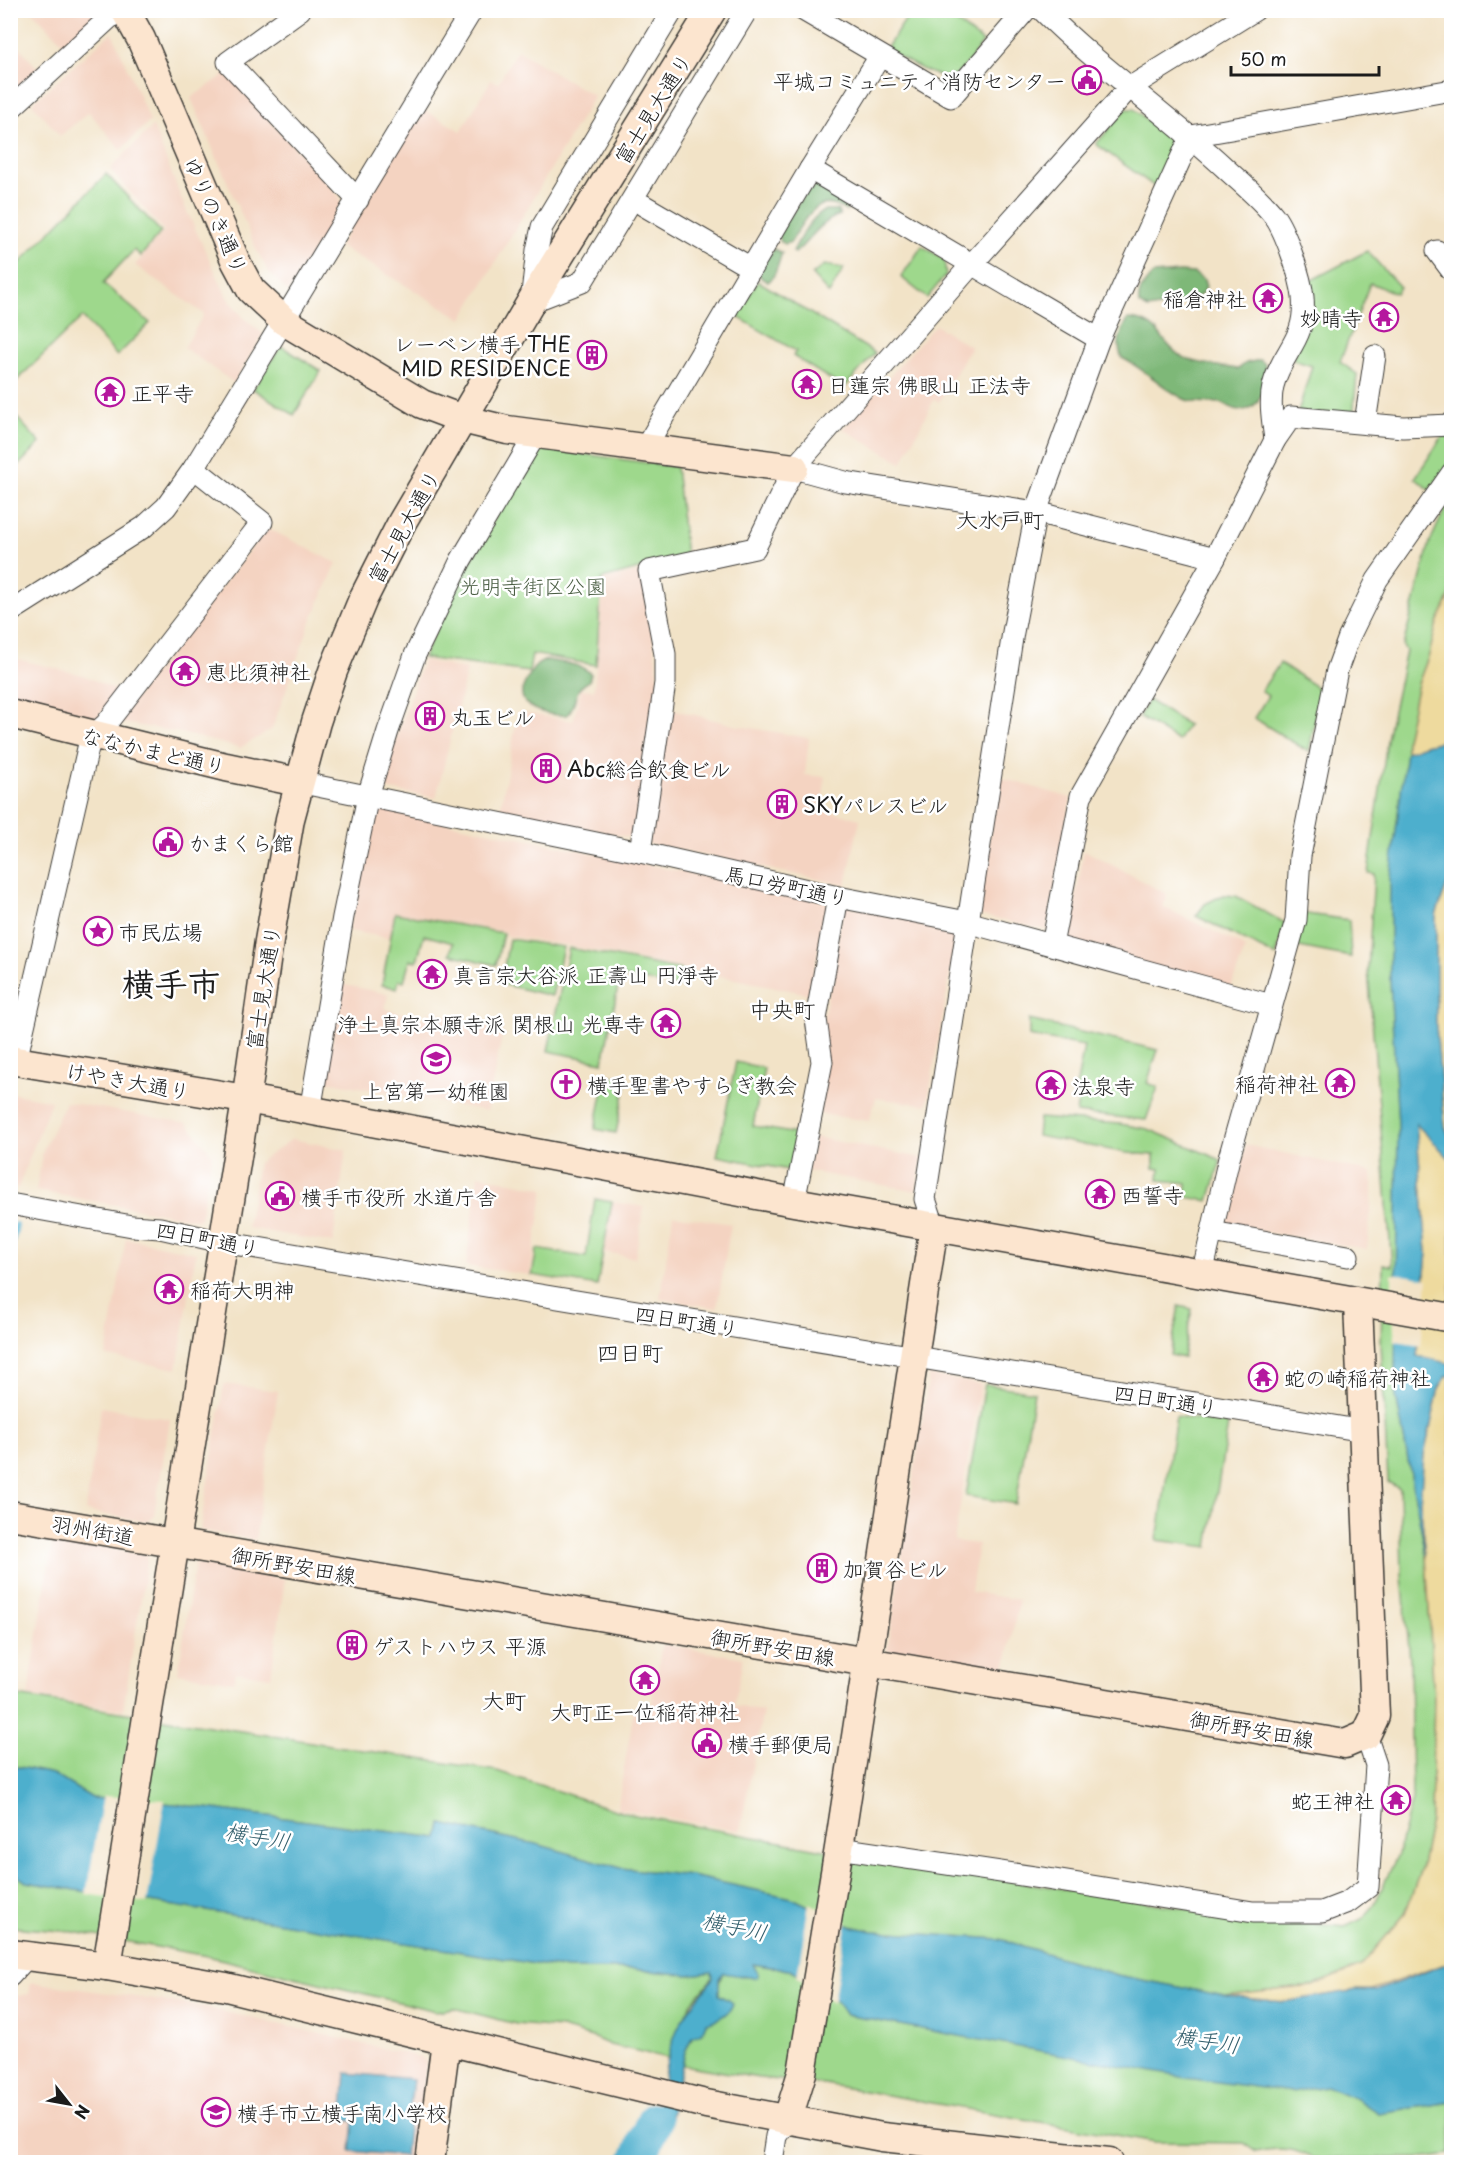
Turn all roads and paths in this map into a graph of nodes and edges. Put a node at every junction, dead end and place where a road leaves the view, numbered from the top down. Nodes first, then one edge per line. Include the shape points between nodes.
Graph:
1 (118, 10) edge
2 (125, 10) edge
3 (300, 10) edge
4 (472, 10) edge
5 (674, 10) edge
6 (712, 10) edge
7 (747, 10) edge
8 (803, 10) edge
9 (1026, 10) edge
10 (1042, 10) edge
11 (1255, 10) edge
12 (880, 56) junction
13 (1130, 88) junction
14 (1452, 90) edge
15 (10, 109) edge
16 (1191, 136) junction
17 (810, 169) junction
18 (358, 200) junction
19 (643, 205) dead end
20 (1437, 251) dead end
21 (973, 263) junction
22 (751, 268) junction
23 (1452, 271) edge
24 (531, 302) junction
25 (284, 321) junction
26 (1099, 339) junction
27 (1375, 356) dead end
28 (462, 419) junction
29 (1365, 423) junction
30 (1452, 425) edge
31 (536, 434) junction
32 (1275, 440) junction
33 (645, 448) junction
34 (194, 468) junction
35 (794, 468) junction
36 (1452, 473) edge
37 (1036, 512) junction
38 (1215, 558) junction
39 (10, 612) edge
40 (10, 714) edge
41 (94, 735) junction
42 (298, 782) junction
43 (368, 796) junction
44 (640, 852) junction
45 (838, 897) junction
46 (967, 922) junction
47 (1052, 945) junction
48 (1271, 1005) junction
49 (13, 1061) edge
50 (246, 1101) junction
51 (310, 1110) junction
52 (794, 1202) junction
53 (10, 1204) edge
54 (934, 1226) junction
55 (1212, 1232) junction
56 (222, 1242) junction
57 (1348, 1256) dead end
58 (1202, 1274) junction
59 (1358, 1303) junction
60 (1452, 1318) edge
61 (914, 1358) junction
62 (1364, 1431) junction
63 (10, 1515) edge
64 (175, 1544) junction
65 (867, 1662) junction
66 (1366, 1735) junction
67 (838, 1848) junction
68 (16, 1962) edge
69 (107, 1966) junction
70 (446, 2041) junction
71 (787, 2121) junction
72 (430, 2163) edge
73 (772, 2163) edge
74 (1109, 2163) edge

1 - 15 street
2 - 25 street, ゆりのき通り via 236,262 251,290
3 - 18 street via 228,62
4 - 18 street
5 - 24 street via 543,227
6 - 24 street, 富士見大通り
7 - 24 street via 582,282
8 - 12 street
9 - 12 street via 951,97
10 - 13 street
11 - 13 street
12 - 17 street
13 - 16 street
13 - 21 street
14 - 16 street
16 - 26 street
16 - 32 street via 1275,218 1297,270 1303,297 1302,327 1272,388
17 - 21 street
17 - 22 street
18 - 25 street
19 - 22 street
20 - 23 street
21 - 26 street
21 - 35 street
22 - 33 street
24 - 28 street, 富士見大通り
25 - 28 street, ゆりのき通り via 422,404
25 - 34 street
26 - 37 street
27 - 29 street
28 - 31 street, ゆりのき通り
28 - 42 street, 富士見大通り via 363,599 330,681
29 - 30 street via 1402,427
29 - 32 street via 1291,417
31 - 33 street, ゆりのき通り
31 - 43 street via 461,560 415,655
32 - 38 street
33 - 35 street, ゆりのき通り
34 - 39 street via 166,507 144,527
34 - 41 street via 262,522
35 - 37 street via 845,482
35 - 44 street via 755,548 649,571 665,654 665,683
36 - 48 street via 1377,580 1337,670 1300,856 1296,920
37 - 38 street
37 - 46 street
38 - 47 street via 1081,796
40 - 41 street, ななかまど通り
41 - 42 street, ななかまど通り
41 - 49 street
42 - 43 street, 馬口労町通り
42 - 50 street, 富士見大通り via 269,941
43 - 44 street, 馬口労町通り
43 - 51 street
44 - 45 street, 馬口労町通り
45 - 46 street, 馬口労町通り
45 - 52 street via 816,1018 822,1062
46 - 47 street, 馬口労町通り
46 - 54 street via 926,1199
47 - 48 street, 馬口労町通り
48 - 55 street
49 - 50 street, けやき大通り
50 - 51 street, けやき大通り
50 - 56 street, 富士見大通り
51 - 52 street, けやき大通り
52 - 54 street, けやき大通り
53 - 56 street, 四日町通り
54 - 58 street, けやき大通り
54 - 61 street
55 - 57 street
55 - 58 street
56 - 61 street, 四日町通り
56 - 64 street, 富士見大通り
58 - 59 street, けやき大通り
59 - 60 street
59 - 62 street
61 - 62 street, 四日町通り
61 - 65 street
62 - 66 street via 1375,1716
63 - 64 street, 羽州街道
64 - 65 street, 御所野安田線
64 - 69 street
65 - 66 street, 御所野安田線 via 1345,1744
65 - 67 street
66 - 67 street via 1376,1765 1368,1887 1348,1902 1322,1912 1253,1912
67 - 71 street via 802,2073
68 - 69 street
69 - 70 street via 226,1987
70 - 71 street
70 - 72 street
71 - 73 street via 776,2136
71 - 74 street via 882,2137

